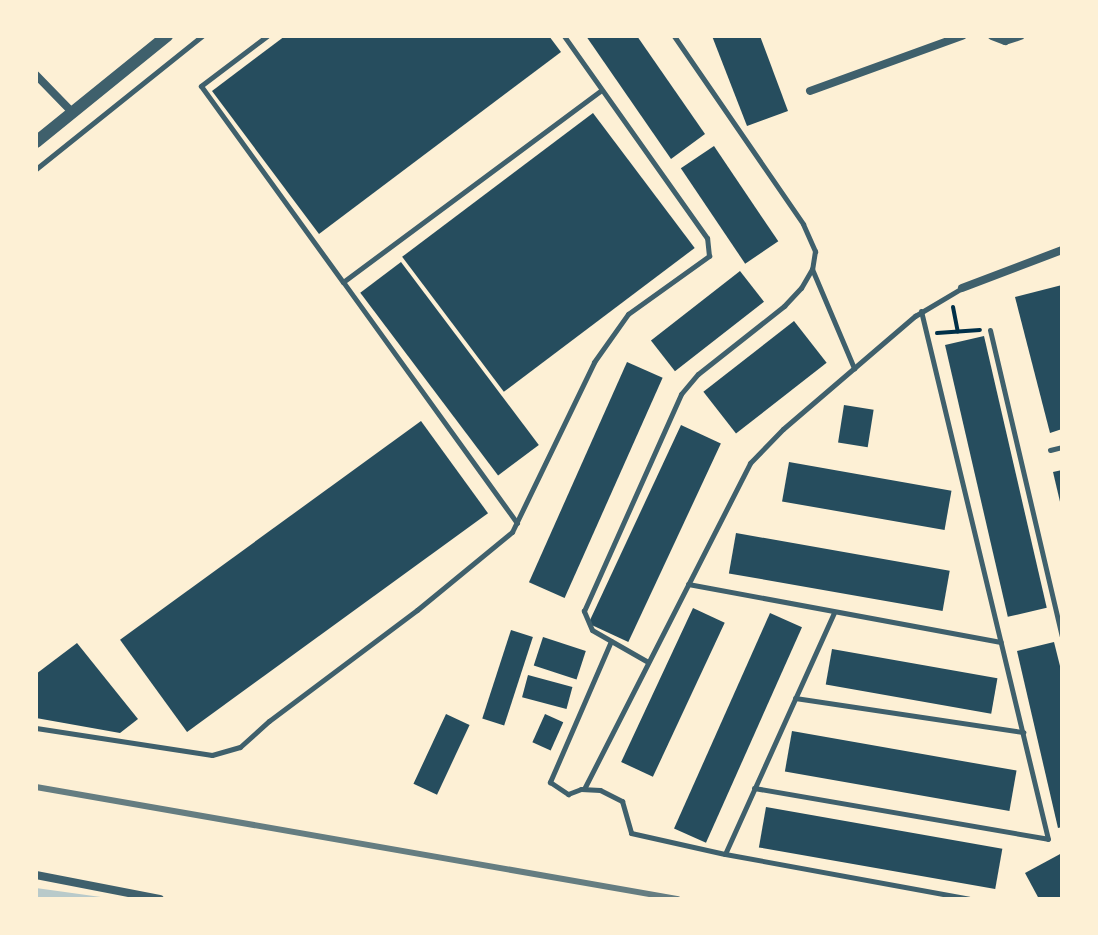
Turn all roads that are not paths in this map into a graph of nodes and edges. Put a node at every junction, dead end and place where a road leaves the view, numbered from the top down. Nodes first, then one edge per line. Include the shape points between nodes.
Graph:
1 (167, 36) edge
2 (202, 36) edge
3 (267, 36) edge
4 (564, 36) edge
5 (674, 36) edge
6 (962, 36) edge
7 (992, 36) edge
8 (1020, 36) edge
9 (36, 75) edge
10 (602, 90) junction
11 (810, 91) dead end
12 (72, 112) junction
13 (36, 142) edge
14 (36, 169) edge
15 (1062, 250) edge
16 (812, 269) junction
17 (343, 282) junction
18 (962, 288) joint
19 (921, 311) junction
20 (990, 330) road end
21 (854, 368) junction
22 (1062, 447) edge
23 (1050, 450) dead end
24 (517, 523) junction
25 (688, 584) junction
26 (834, 613) junction
27 (1062, 636) edge
28 (611, 641) junction
29 (1001, 642) junction
30 (648, 662) junction
31 (795, 698) junction
32 (36, 728) edge
33 (1023, 732) junction
34 (754, 788) junction
35 (584, 789) junction
36 (725, 854) junction
37 (36, 875) edge
38 (160, 899) edge
39 (969, 899) edge

1 - 12 street
2 - 14 lane
3 - 17 lane via 201,86
4 - 10 lane
5 - 16 lane via 803,224 815,251
6 - 11 street
7 - 8 street via 1005,41
9 - 12 street
10 - 17 lane
10 - 24 lane via 707,238 709,256 628,314 594,362
12 - 13 street
15 - 18 street
16 - 21 lane
16 - 28 lane via 784,306 698,374 681,394 584,611 592,630
17 - 24 lane
18 - 19 lane
19 - 21 lane
19 - 29 lane
20 - 27 lane
21 - 25 lane via 750,463
22 - 23 lane
24 - 32 lane via 417,610 240,747 212,755
25 - 26 lane
25 - 30 lane
26 - 29 lane
26 - 31 lane
28 - 30 lane
28 - 35 lane via 550,782 568,794
29 - 33 lane
30 - 35 lane
31 - 33 lane
31 - 34 lane
33 - 34 lane via 1048,839
34 - 36 lane
35 - 36 lane via 622,801 631,833
36 - 39 lane
37 - 38 street

